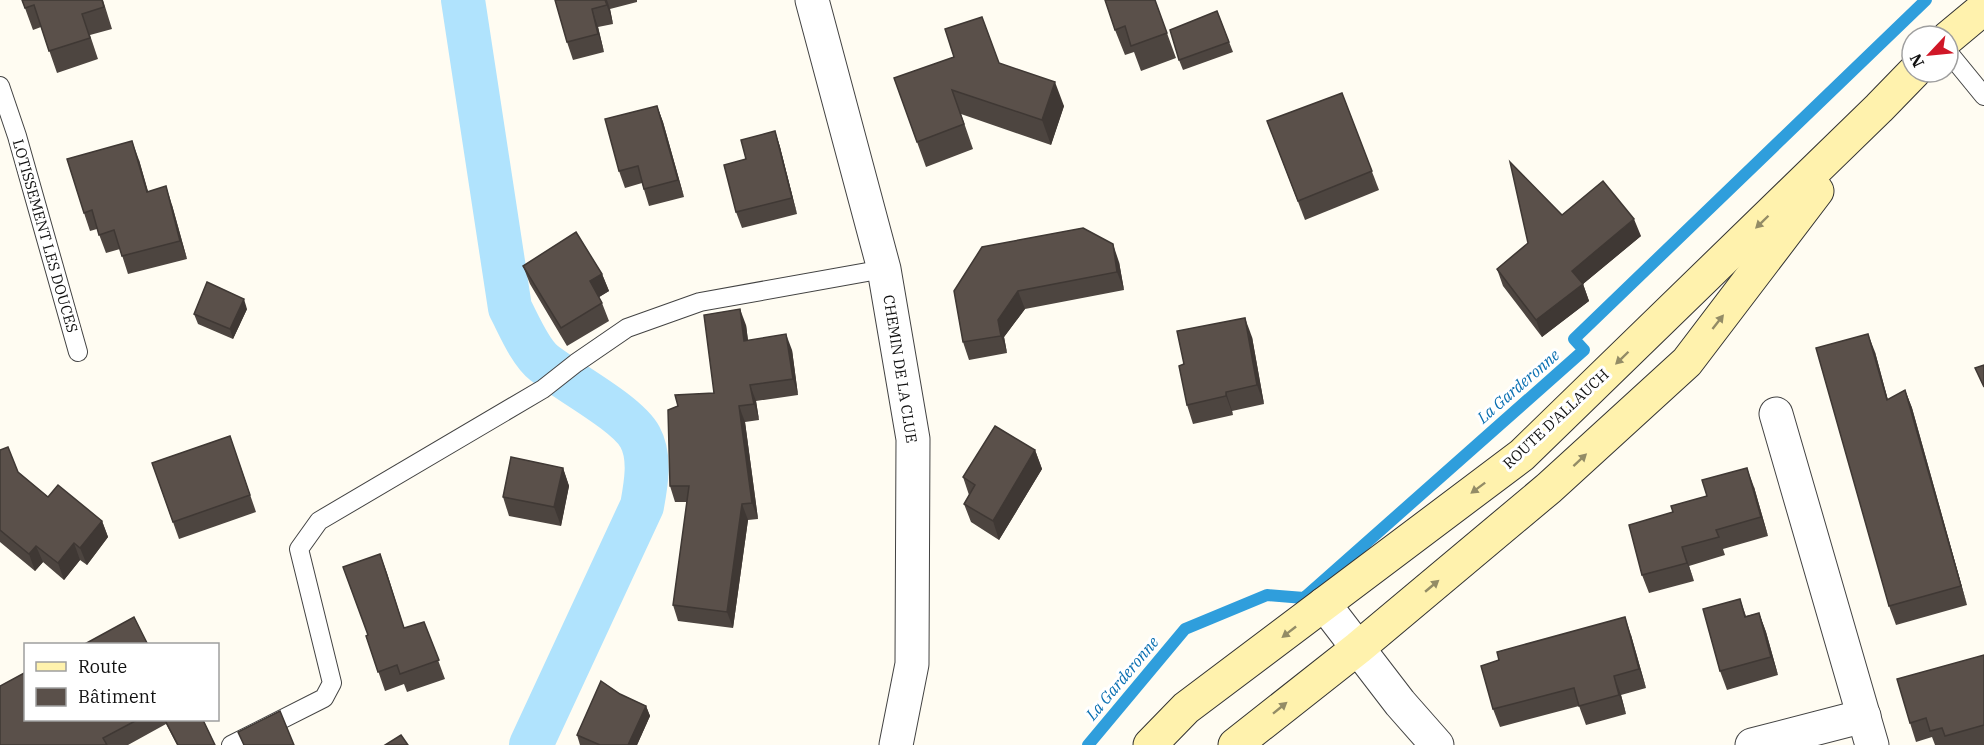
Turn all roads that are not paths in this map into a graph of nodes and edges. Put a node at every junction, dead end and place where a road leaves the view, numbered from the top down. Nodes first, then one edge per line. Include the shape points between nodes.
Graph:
1 (812, 0) edge
2 (1984, 8) edge
3 (1960, 28) edge
4 (1960, 67) edge
5 (1902, 84) edge
6 (0, 86) edge
7 (1984, 96) edge
8 (1879, 108) junction
9 (884, 269) junction
10 (78, 352) dead end
11 (1776, 414) dead end
12 (1522, 455) junction
13 (1549, 488) junction
14 (1324, 604) junction
15 (1358, 648) junction
16 (1868, 731) edge
17 (231, 745) edge
18 (896, 745) edge
19 (1150, 745) edge
20 (1234, 745) edge
21 (1437, 745) edge
22 (1752, 745) edge

1 - 9 street, CHEMIN DE LA CLUE
2 - 3 main road
4 - 7 lane
5 - 8 main road, ROUTE D'ALLAUCH
6 - 10 lane, LOTISSEMENT LES DOUCES
8 -> 12 main road, ROUTE D'ALLAUCH
13 -> 8 main road, ROUTE D'ALLAUCH via 1687,362
9 - 17 lane via 700,302 627,328 543,389 319,521 299,549 332,683 324,698
9 - 18 street, CHEMIN DE LA CLUE via 913,439 912,664
11 - 16 street
12 - 13 main road
12 -> 14 main road, ROUTE D'ALLAUCH
15 -> 13 main road, ROUTE D'ALLAUCH
14 - 15 street
14 -> 19 main road, ROUTE D'ALLAUCH via 1186,708
20 -> 15 main road, ROUTE D'ALLAUCH
15 - 21 street
16 - 22 street

